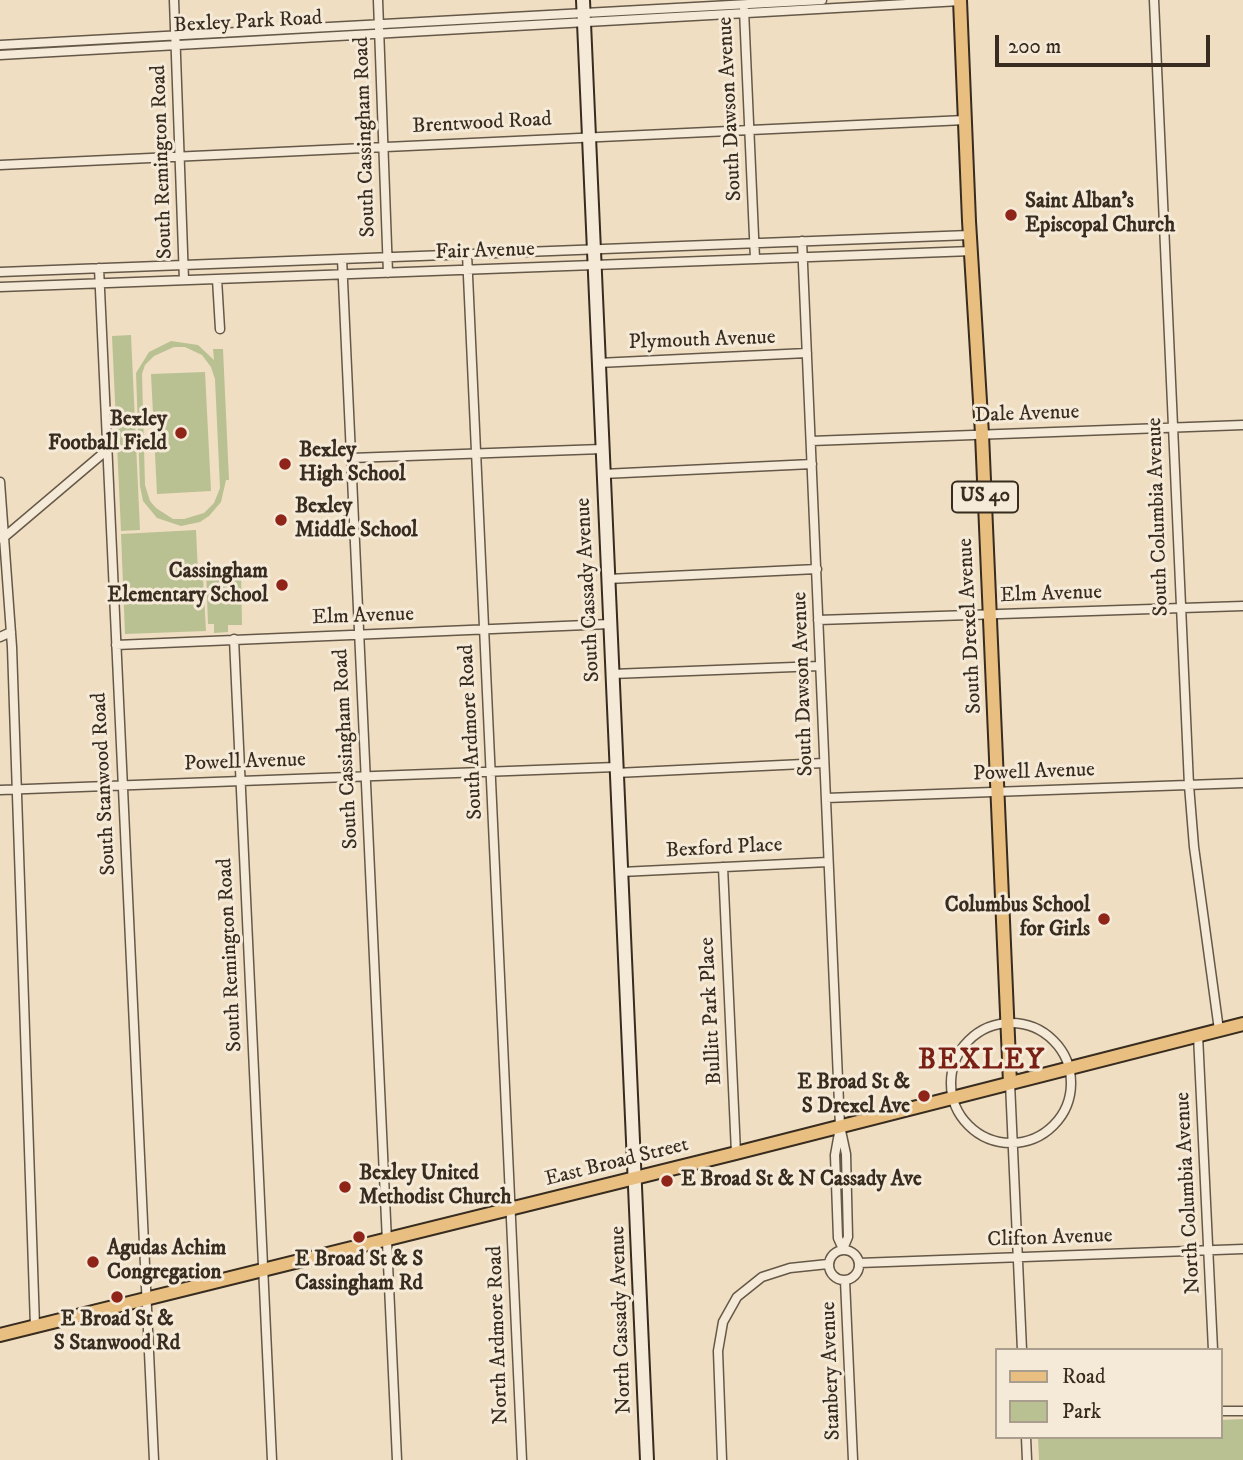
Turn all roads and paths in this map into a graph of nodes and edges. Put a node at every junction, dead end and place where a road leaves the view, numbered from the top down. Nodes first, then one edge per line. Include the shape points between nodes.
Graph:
1 (174, 0) edge
2 (378, 0) edge
3 (822, 0) edge
4 (1154, 0) edge
5 (960, 1) edge
6 (744, 6) edge
7 (583, 12) edge
8 (379, 29) junction
9 (176, 40) junction
10 (0, 45) edge
11 (0, 55) edge
12 (965, 120) junction
13 (748, 129) junction
14 (588, 137) junction
15 (384, 146) junction
16 (181, 156) junction
17 (0, 165) edge
18 (970, 234) junction
19 (802, 241) junction
20 (754, 243) junction
21 (593, 249) junction
22 (972, 251) junction
23 (467, 254) junction
24 (388, 257) junction
25 (803, 257) junction
26 (342, 259) junction
27 (755, 259) junction
28 (184, 265) junction
29 (593, 265) junction
30 (99, 268) junction
31 (468, 270) junction
32 (0, 272) edge
33 (388, 273) junction
34 (342, 274) junction
35 (217, 279) junction
36 (184, 281) junction
37 (99, 284) junction
38 (0, 287) edge
39 (220, 329) dead end
40 (807, 354) junction
41 (597, 363) junction
42 (1243, 425) edge
43 (1173, 428) junction
44 (982, 434) junction
45 (811, 441) junction
46 (602, 449) junction
47 (107, 450) junction
48 (477, 453) junction
49 (351, 458) junction
50 (812, 464) junction
51 (603, 474) junction
52 (0, 482) edge
53 (3, 538) edge
54 (817, 569) junction
55 (608, 579) junction
56 (1243, 606) edge
57 (1181, 608) junction
58 (990, 614) junction
59 (818, 620) junction
60 (610, 624) junction
61 (485, 629) junction
62 (11, 632) junction
63 (359, 634) junction
64 (0, 637) edge
65 (234, 639) junction
66 (116, 645) junction
67 (820, 666) junction
68 (612, 674) junction
69 (824, 763) junction
70 (616, 770) junction
71 (491, 772) junction
72 (366, 777) junction
73 (241, 781) junction
74 (1243, 783) edge
75 (123, 785) junction
76 (1189, 785) junction
77 (16, 789) junction
78 (0, 790) edge
79 (998, 792) junction
80 (825, 798) junction
81 (828, 862) junction
82 (723, 867) junction
83 (621, 872) junction
84 (1008, 1023) junction
85 (1243, 1024) edge
86 (1219, 1030) junction
87 (1198, 1035) junction
88 (1069, 1069) junction
89 (1010, 1083) junction
90 (954, 1097) junction
91 (840, 1126) junction
92 (1013, 1142) junction
93 (736, 1153) junction
94 (635, 1178) junction
95 (511, 1208) junction
96 (387, 1238) junction
97 (1243, 1249) edge
98 (843, 1250) junction
99 (1209, 1251) junction
100 (1018, 1258) junction
101 (859, 1263) junction
102 (828, 1264) junction
103 (263, 1270) junction
104 (845, 1280) junction
105 (147, 1298) junction
106 (35, 1326) junction
107 (0, 1335) edge
108 (1022, 1348) edge
109 (1213, 1348) edge
110 (1243, 1410) edge
111 (1222, 1411) edge
112 (1026, 1439) edge
113 (154, 1460) edge
114 (272, 1460) edge
115 (397, 1460) edge
116 (522, 1460) edge
117 (647, 1460) edge
118 (722, 1460) edge
119 (853, 1460) edge
120 (1027, 1460) edge

1 - 9 street, South Remington Road
2 - 8 street, South Cassingham Road
3 - 6 street, Bexley Park Road
4 - 43 street, South Columbia Avenue
5 - 6 street, Bexley Park Road
5 - 12 main road, South Drexel Avenue / US 40
6 - 7 street, Bexley Park Road
6 - 13 street, South Dawson Avenue
7 - 8 street, Bexley Park Road
7 - 14 street, South Cassady Avenue
8 - 9 street, Bexley Park Road
8 - 15 street, South Cassingham Road
9 - 10 street, Bexley Park Road
9 - 11 street, Bexley Park Road
9 - 16 street, South Remington Road
12 - 13 street, Brentwood Road
12 - 18 main road, South Drexel Avenue / US 40
13 - 14 street, Brentwood Road
13 - 20 street, South Dawson Avenue
14 - 15 street, Brentwood Road
14 - 21 street, South Cassady Avenue
15 - 16 street, Brentwood Road
15 - 24 street, South Cassingham Road
16 - 17 street, Brentwood Road
16 - 28 street, South Remington Road
18 - 19 street, Fair Avenue
18 - 22 main road, South Drexel Avenue / US 40
19 - 20 street, Fair Avenue
19 - 25 street, South Dawson Avenue
20 - 21 street, Fair Avenue
20 - 27 street, South Dawson Avenue
21 - 23 street, Fair Avenue
21 - 29 street, South Cassady Avenue
22 - 25 street, Fair Avenue
22 - 44 main road, South Drexel Avenue / US 40
23 - 24 street, Fair Avenue
23 - 31 street, South Ardmore Road
24 - 26 street, Fair Avenue
24 - 33 street, South Cassingham Road
25 - 27 street, Fair Avenue
25 - 40 street, South Dawson Avenue
26 - 28 street, Fair Avenue
26 - 34 street, South Cassingham Road
27 - 29 street, Fair Avenue
28 - 30 street, Fair Avenue
28 - 36 street, South Remington Road
29 - 31 street, Fair Avenue
29 - 41 street, South Cassady Avenue
30 - 32 street, Fair Avenue
30 - 37 street, South Stanwood Road
31 - 33 street, Fair Avenue
31 - 48 street, South Ardmore Road
33 - 34 street, Fair Avenue
34 - 35 street, Fair Avenue
34 - 49 street, South Cassingham Road
35 - 36 street, Fair Avenue
35 - 39 street
36 - 37 street, Fair Avenue
37 - 38 street, Fair Avenue
37 - 47 street, South Stanwood Road
40 - 41 street, Plymouth Avenue
40 - 45 street, South Dawson Avenue
41 - 46 street, South Cassady Avenue
42 - 43 street, Dale Avenue
43 - 44 street, Dale Avenue
43 - 57 street, South Columbia Avenue
44 - 45 street, Dale Avenue
44 - 58 main road, South Drexel Avenue / US 40
45 - 50 street, South Dawson Avenue
46 - 48 street
46 - 51 street, South Cassady Avenue
47 - 53 street
47 - 66 street, South Stanwood Road
48 - 49 street
48 - 61 street, South Ardmore Road
49 - 63 street, South Cassingham Road
50 - 51 street
50 - 54 street, South Dawson Avenue
51 - 55 street, South Cassady Avenue
52 - 53 street
53 - 62 street
54 - 55 street
54 - 59 street, South Dawson Avenue
55 - 60 street, South Cassady Avenue
56 - 57 street, Elm Avenue
57 - 58 street, Elm Avenue
57 - 76 street, South Columbia Avenue
58 - 59 street, Elm Avenue
58 - 79 main road, South Drexel Avenue / US 40
59 - 67 street, South Dawson Avenue
60 - 61 street, Elm Avenue
60 - 68 street, South Cassady Avenue
61 - 63 street, Elm Avenue
61 - 71 street, South Ardmore Road
62 - 64 street
62 - 77 street
63 - 65 street, Elm Avenue
63 - 72 street, South Cassingham Road
65 - 66 street, Elm Avenue
65 - 73 street, South Remington Road
66 - 75 street, South Stanwood Road
67 - 68 street
67 - 69 street, South Dawson Avenue
68 - 70 street, South Cassady Avenue
69 - 70 street, Powell Avenue
69 - 80 street, South Dawson Avenue
70 - 71 street, Powell Avenue
70 - 83 street, South Cassady Avenue
71 - 72 street, Powell Avenue
71 - 95 street, South Ardmore Road
72 - 73 street, Powell Avenue
72 - 96 street, South Cassingham Road
73 - 75 street, Powell Avenue
73 - 103 street, South Remington Road
74 - 76 street, Powell Avenue
75 - 77 street, Powell Avenue
75 - 105 street, South Stanwood Road
76 - 79 street, Powell Avenue
76 - 86 street, South Columbia Avenue
77 - 78 street, Powell Avenue
77 - 106 street
79 - 80 street, Powell Avenue
79 - 84 main road, South Drexel Avenue / US 40
80 - 81 street, South Dawson Avenue
81 - 82 street, Bexford Place
81 - 91 street, South Dawson Avenue
82 - 83 street, Bexford Place
82 - 93 street, Bullitt Park Place
83 - 94 street, South Cassady Avenue
84 - 88 street via 1047,1035 1061,1049
84 - 89 main road, South Drexel Avenue / US 40
84 - 90 street via 967,1042 952,1073
85 - 86 main road, East Broad Street
86 - 87 main road, East Broad Street
87 - 88 main road, East Broad Street
87 - 99 street, North Columbia Avenue
88 - 89 main road, East Broad Street
88 - 92 street via 1070,1095 1059,1119 1039,1136
89 - 90 main road, East Broad Street
89 - 92 street
90 - 91 main road, East Broad Street
90 - 92 street via 962,1116 976,1130 991,1139
91 - 93 main road, East Broad Street
91 - 98 street via 835,1154 838,1238
92 - 100 street
93 - 94 main road, East Broad Street
94 - 95 main road, East Broad Street
94 - 117 street, North Cassady Avenue
95 - 96 main road, East Broad Street
95 - 116 street, North Ardmore Road
96 - 103 main road, East Broad Street
96 - 115 street, South Cassingham Road
97 - 99 street, Clifton Avenue
98 - 101 street via 855,1254
98 - 102 street via 832,1255
99 - 100 street, Clifton Avenue
99 - 109 street, North Columbia Avenue
100 - 101 street, Clifton Avenue
100 - 108 street
101 - 104 street via 854,1276
102 - 104 street via 835,1278
102 - 118 street via 762,1277 737,1297 730,1309 718,1351
103 - 105 main road, East Broad Street
103 - 114 street, South Remington Road
104 - 119 street, Stanbery Avenue
105 - 106 main road, East Broad Street
105 - 113 street, South Stanwood Road
106 - 107 main road, East Broad Street
110 - 111 street
112 - 120 street

